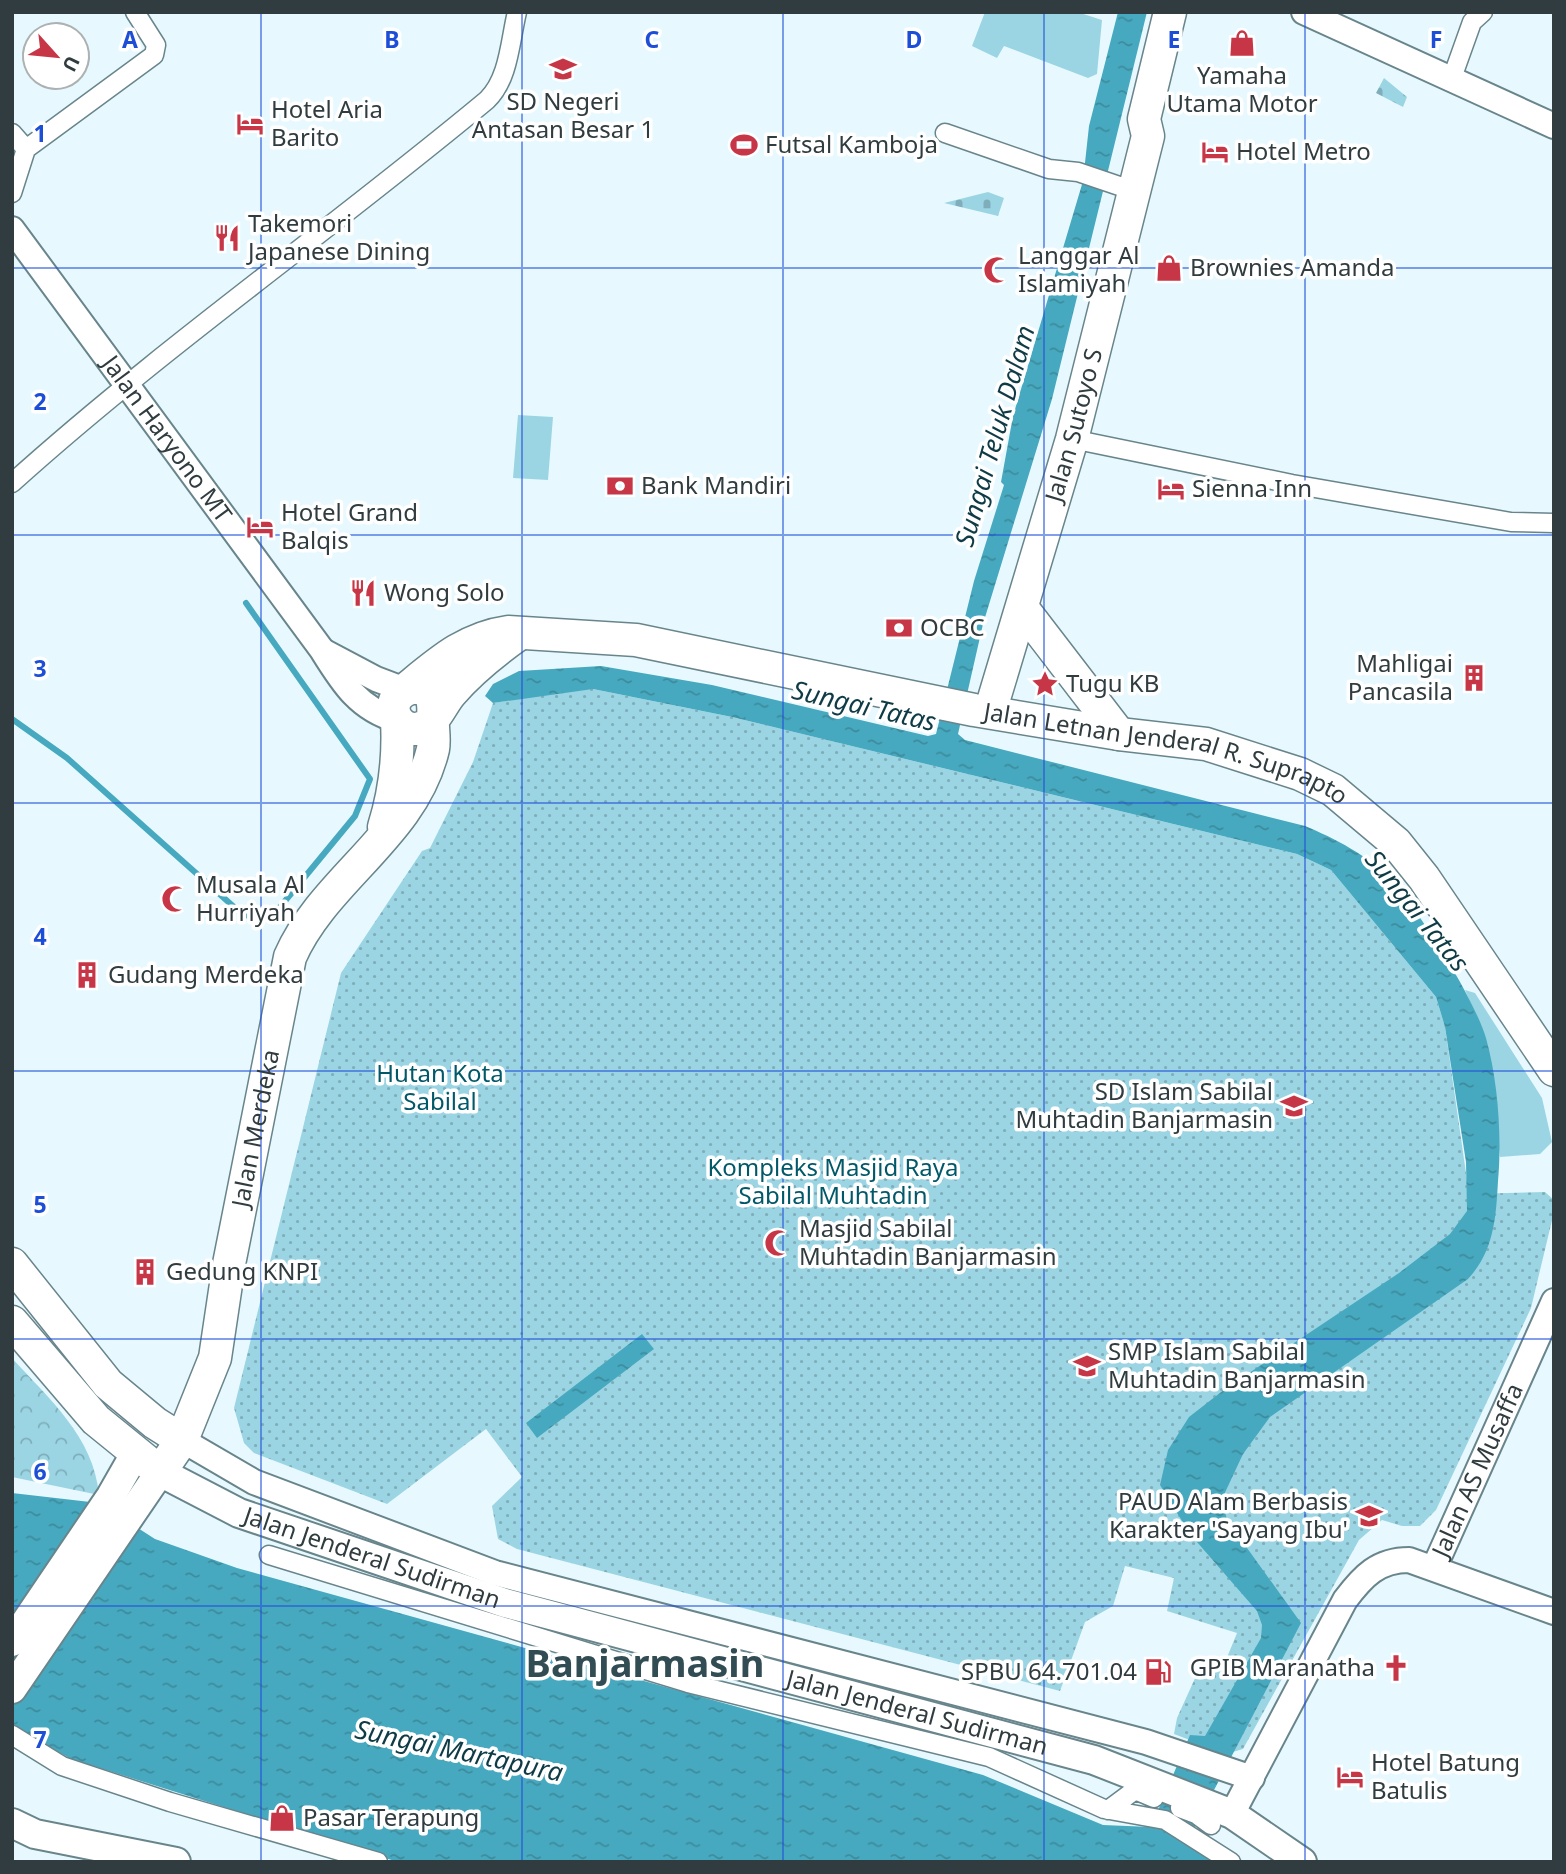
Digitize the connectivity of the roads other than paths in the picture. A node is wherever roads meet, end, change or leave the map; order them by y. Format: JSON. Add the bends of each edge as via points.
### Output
{"nodes":[{"id":1,"x":135,"y":12,"type":"edge"},
{"id":2,"x":517,"y":12,"type":"edge"},
{"id":3,"x":1170,"y":12,"type":"edge"},
{"id":4,"x":1189,"y":12,"type":"edge"},
{"id":5,"x":1304,"y":12,"type":"edge"},
{"id":6,"x":1483,"y":12,"type":"edge"},
{"id":7,"x":1452,"y":78,"type":"junction"},
{"id":8,"x":1554,"y":126,"type":"edge"},
{"id":9,"x":12,"y":132,"type":"edge"},
{"id":10,"x":945,"y":133,"type":"dead end"},
{"id":11,"x":1148,"y":136,"type":"junction"},
{"id":12,"x":26,"y":149,"type":"junction"},
{"id":13,"x":1122,"y":187,"type":"junction"},
{"id":14,"x":12,"y":193,"type":"edge"},
{"id":15,"x":12,"y":229,"type":"edge"},
{"id":16,"x":127,"y":382,"type":"junction"},
{"id":17,"x":1072,"y":439,"type":"junction"},
{"id":18,"x":12,"y":484,"type":"edge"},
{"id":19,"x":1554,"y":523,"type":"edge"},
{"id":20,"x":1023,"y":609,"type":"junction"},
{"id":21,"x":520,"y":633,"type":"junction"},
{"id":22,"x":321,"y":650,"type":"junction"},
{"id":23,"x":405,"y":690,"type":"junction"},
{"id":24,"x":982,"y":711,"type":"junction"},
{"id":25,"x":433,"y":716,"type":"junction"},
{"id":26,"x":397,"y":720,"type":"junction"},
{"id":27,"x":1119,"y":734,"type":"junction"},
{"id":28,"x":379,"y":841,"type":"junction"},
{"id":29,"x":1554,"y":1070,"type":"edge"},
{"id":30,"x":12,"y":1264,"type":"edge"},
{"id":31,"x":1554,"y":1301,"type":"edge"},
{"id":32,"x":1549,"y":1321,"type":"edge"},
{"id":33,"x":12,"y":1322,"type":"edge"},
{"id":34,"x":204,"y":1390,"type":"junction"},
{"id":35,"x":155,"y":1423,"type":"junction"},
{"id":36,"x":182,"y":1440,"type":"junction"},
{"id":37,"x":135,"y":1454,"type":"junction"},
{"id":38,"x":160,"y":1472,"type":"junction"},
{"id":39,"x":122,"y":1503,"type":"junction"},
{"id":40,"x":269,"y":1555,"type":"dead end"},
{"id":41,"x":1434,"y":1568,"type":"junction"},
{"id":42,"x":1554,"y":1612,"type":"edge"},
{"id":43,"x":12,"y":1642,"type":"edge"},
{"id":44,"x":12,"y":1689,"type":"edge"},
{"id":45,"x":12,"y":1735,"type":"edge"},
{"id":46,"x":1241,"y":1774,"type":"junction"},
{"id":47,"x":1156,"y":1790,"type":"junction"},
{"id":48,"x":1108,"y":1810,"type":"junction"},
{"id":49,"x":1220,"y":1815,"type":"junction"},
{"id":50,"x":20,"y":1829,"type":"edge"},
{"id":51,"x":176,"y":1862,"type":"edge"},
{"id":52,"x":378,"y":1862,"type":"edge"},
{"id":53,"x":1231,"y":1862,"type":"edge"},
{"id":54,"x":1302,"y":1862,"type":"edge"}],
"edges":[{"from":1,"to":12,"type":"street","via":[[156,45],[154,55]]},
{"from":2,"to":16,"type":"street","via":[[496,92],[389,182]]},
{"from":3,"to":11,"type":"highway","name":"Jalan Sutoyo S","via":[[1144,119]]},
{"from":4,"to":11,"type":"highway","name":"Jalan Sutoyo S","via":[[1160,124]]},
{"from":5,"to":7,"type":"main road"},
{"from":6,"to":7,"type":"street","via":[[1472,22]]},
{"from":7,"to":8,"type":"main road"},
{"from":9,"to":12,"type":"street"},
{"from":10,"to":13,"type":"street","via":[[1049,169],[1078,172]]},
{"from":11,"to":13,"type":"highway","name":"Jalan Sutoyo S"},
{"from":12,"to":14,"type":"street"},
{"from":13,"to":17,"type":"highway","name":"Jalan Sutoyo S"},
{"from":15,"to":16,"type":"main road","name":"Jalan Haryono MT"},
{"from":16,"to":18,"type":"street"},
{"from":16,"to":22,"type":"main road","name":"Jalan Haryono MT"},
{"from":17,"to":19,"type":"street","via":[[1292,484],[1511,522]]},
{"from":17,"to":20,"type":"highway","name":"Jalan Sutoyo S"},
{"from":20,"to":24,"type":"highway","name":"Jalan Sutoyo S"},
{"from":20,"to":27,"type":"highway"},
{"from":21,"to":23,"type":"highway","name":"Jalan Letnan Jenderal R. Suprapto","via":[[476,639],[440,660]]},
{"from":21,"to":24,"type":"highway","name":"Jalan Letnan Jenderal R. Suprapto","via":[[636,640]]},
{"from":21,"to":25,"type":"highway","via":[[470,672]]},
{"from":22,"to":23,"type":"main road","name":"Jalan Haryono MT"},
{"from":22,"to":26,"type":"main road","name":"Jalan Haryono MT","via":[[354,697],[374,712]]},
{"from":23,"to":25,"type":"highway","via":[[426,691],[434,702]]},
{"from":23,"to":26,"type":"highway","via":[[394,703]]},
{"from":24,"to":27,"type":"highway","name":"Jalan Letnan Jenderal R. Suprapto"},
{"from":25,"to":26,"type":"highway","via":[[419,729],[407,728]]},
{"from":25,"to":28,"type":"highway","name":"Jalan Merdeka","via":[[434,744],[424,772],[404,813]]},
{"from":26,"to":28,"type":"highway","via":[[394,780]]},
{"from":27,"to":29,"type":"highway","name":"Jalan Letnan Jenderal R. Suprapto","via":[[1206,744],[1300,774],[1334,790],[1379,827],[1424,878]]},
{"from":28,"to":34,"type":"highway","name":"Jalan Merdeka","via":[[307,923],[290,957],[215,1358]]},
{"from":30,"to":35,"type":"highway","via":[[108,1384]]},
{"from":31,"to":32,"type":"main road","name":"Jalan AS Musaffa"},
{"from":32,"to":41,"type":"main road","name":"Jalan AS Musaffa"},
{"from":33,"to":37,"type":"highway","via":[[96,1420]]},
{"from":34,"to":35,"type":"highway"},
{"from":34,"to":36,"type":"highway","name":"Jalan Merdeka"},
{"from":35,"to":36,"type":"highway"},
{"from":35,"to":37,"type":"highway"},
{"from":36,"to":38,"type":"highway","name":"Jalan Merdeka"},
{"from":36,"to":46,"type":"main road","name":"Jalan Jenderal Sudirman","via":[[254,1482],[495,1573],[1172,1750]]},
{"from":37,"to":38,"type":"highway"},
{"from":37,"to":39,"type":"main road"},
{"from":38,"to":39,"type":"main road"},
{"from":38,"to":47,"type":"main road","name":"Jalan Jenderal Sudirman","via":[[239,1513],[505,1603],[1028,1740]]},
{"from":39,"to":43,"type":"main road"},
{"from":39,"to":44,"type":"main road"},
{"from":40,"to":48,"type":"street","via":[[688,1683],[989,1758]]},
{"from":41,"to":42,"type":"main road"},
{"from":41,"to":46,"type":"main road","name":"Jalan AS Musaffa","via":[[1399,1560],[1367,1572],[1345,1600]]},
{"from":45,"to":52,"type":"street","via":[[62,1766]]},
{"from":46,"to":49,"type":"main road","name":"Jalan AS Musaffa"},
{"from":47,"to":48,"type":"street","via":[[1135,1790]]},
{"from":47,"to":49,"type":"main road","name":"Jalan Jenderal Sudirman"},
{"from":48,"to":53,"type":"street","via":[[1165,1821]]},
{"from":49,"to":54,"type":"main road","name":"Jalan Jenderal Sudirman"},
{"from":50,"to":51,"type":"main road"}]}
